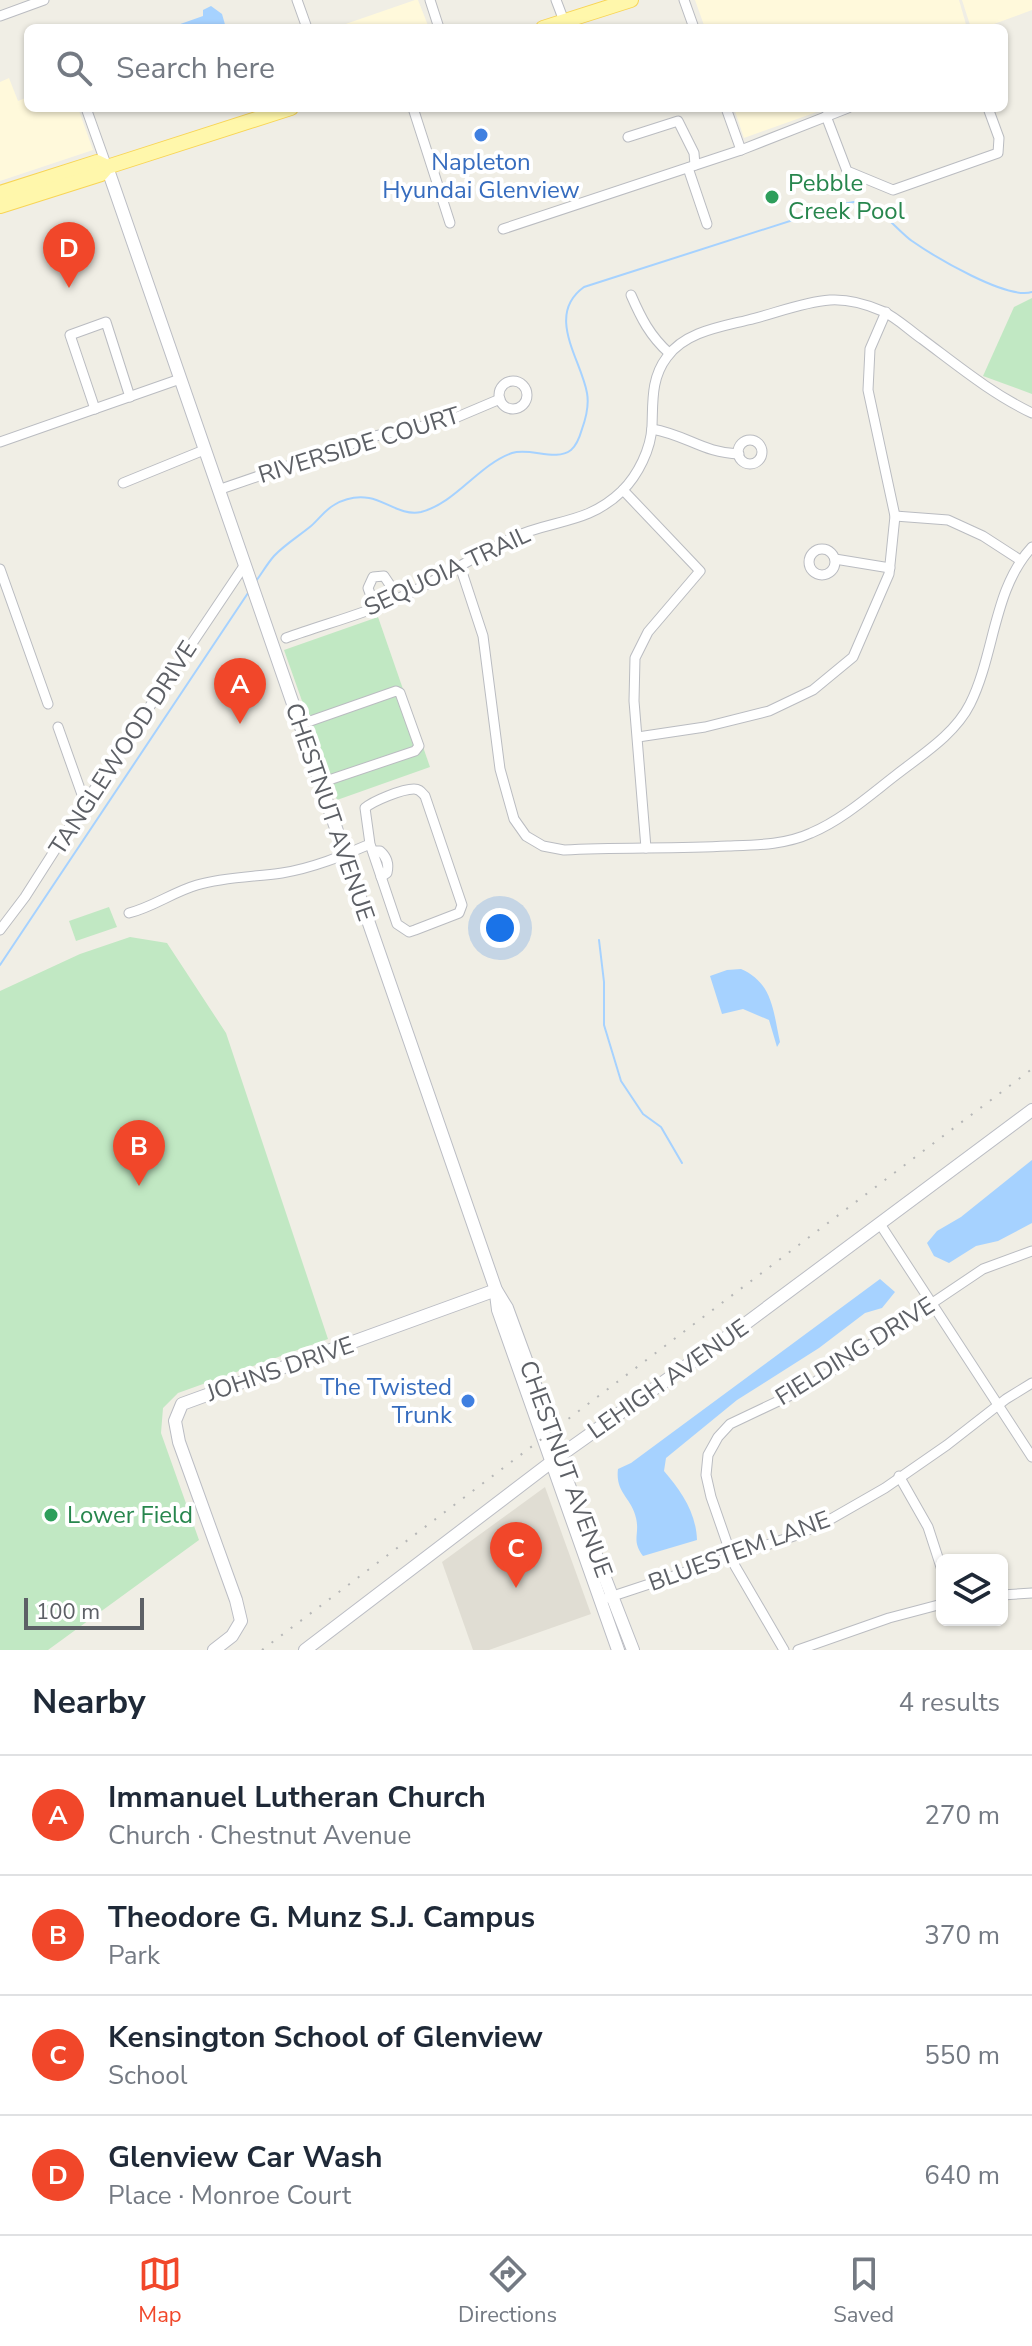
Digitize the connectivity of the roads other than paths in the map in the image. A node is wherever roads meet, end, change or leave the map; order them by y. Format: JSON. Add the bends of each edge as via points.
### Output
{"nodes":[{"id":1,"x":44,"y":0,"type":"edge"},
{"id":2,"x":297,"y":0,"type":"edge"},
{"id":3,"x":430,"y":0,"type":"edge"},
{"id":4,"x":556,"y":0,"type":"edge"},
{"id":5,"x":631,"y":0,"type":"edge"},
{"id":6,"x":684,"y":0,"type":"edge"},
{"id":7,"x":611,"y":3,"type":"edge"},
{"id":8,"x":0,"y":16,"type":"edge"},
{"id":9,"x":564,"y":21,"type":"junction"},
{"id":10,"x":306,"y":24,"type":"edge"},
{"id":11,"x":438,"y":24,"type":"edge"},
{"id":12,"x":555,"y":24,"type":"edge"},
{"id":13,"x":693,"y":24,"type":"edge"},
{"id":14,"x":87,"y":112,"type":"edge"},
{"id":15,"x":279,"y":112,"type":"edge"},
{"id":16,"x":414,"y":112,"type":"edge"},
{"id":17,"x":727,"y":112,"type":"edge"},
{"id":18,"x":837,"y":112,"type":"edge"},
{"id":19,"x":989,"y":112,"type":"edge"},
{"id":20,"x":826,"y":116,"type":"junction"},
{"id":21,"x":628,"y":137,"type":"dead end"},
{"id":22,"x":741,"y":150,"type":"junction"},
{"id":23,"x":691,"y":166,"type":"junction"},
{"id":24,"x":107,"y":167,"type":"junction"},
{"id":25,"x":0,"y":193,"type":"edge"},
{"id":26,"x":0,"y":206,"type":"edge"},
{"id":27,"x":450,"y":223,"type":"dead end"},
{"id":28,"x":707,"y":224,"type":"dead end"},
{"id":29,"x":503,"y":229,"type":"dead end"},
{"id":30,"x":631,"y":295,"type":"dead end"},
{"id":31,"x":886,"y":312,"type":"junction"},
{"id":32,"x":669,"y":353,"type":"junction"},
{"id":33,"x":180,"y":379,"type":"junction"},
{"id":34,"x":130,"y":397,"type":"junction"},
{"id":35,"x":500,"y":399,"type":"dead end"},
{"id":36,"x":95,"y":409,"type":"junction"},
{"id":37,"x":1032,"y":413,"type":"edge"},
{"id":38,"x":652,"y":429,"type":"junction"},
{"id":39,"x":0,"y":442,"type":"edge"},
{"id":40,"x":204,"y":450,"type":"junction"},
{"id":41,"x":739,"y":454,"type":"dead end"},
{"id":42,"x":123,"y":483,"type":"dead end"},
{"id":43,"x":218,"y":490,"type":"junction"},
{"id":44,"x":623,"y":490,"type":"junction"},
{"id":45,"x":895,"y":516,"type":"junction"},
{"id":46,"x":1032,"y":547,"type":"edge"},
{"id":47,"x":835,"y":559,"type":"dead end"},
{"id":48,"x":1020,"y":560,"type":"junction"},
{"id":49,"x":460,"y":566,"type":"junction"},
{"id":50,"x":890,"y":568,"type":"junction"},
{"id":51,"x":0,"y":569,"type":"edge"},
{"id":52,"x":246,"y":572,"type":"junction"},
{"id":53,"x":395,"y":600,"type":"junction"},
{"id":54,"x":375,"y":607,"type":"junction"},
{"id":55,"x":286,"y":638,"type":"dead end"},
{"id":56,"x":48,"y":704,"type":"dead end"},
{"id":57,"x":299,"y":725,"type":"junction"},
{"id":58,"x":58,"y":727,"type":"dead end"},
{"id":59,"x":638,"y":737,"type":"junction"},
{"id":60,"x":320,"y":783,"type":"junction"},
{"id":61,"x":85,"y":803,"type":"junction"},
{"id":62,"x":371,"y":848,"type":"junction"},
{"id":63,"x":646,"y":848,"type":"junction"},
{"id":64,"x":344,"y":855,"type":"junction"},
{"id":65,"x":129,"y":913,"type":"dead end"},
{"id":66,"x":0,"y":930,"type":"edge"},
{"id":67,"x":1032,"y":1110,"type":"edge"},
{"id":68,"x":880,"y":1224,"type":"junction"},
{"id":69,"x":1032,"y":1251,"type":"edge"},
{"id":70,"x":496,"y":1290,"type":"junction"},
{"id":71,"x":931,"y":1303,"type":"junction"},
{"id":72,"x":703,"y":1355,"type":"junction"},
{"id":73,"x":1032,"y":1383,"type":"edge"},
{"id":74,"x":998,"y":1405,"type":"junction"},
{"id":75,"x":554,"y":1436,"type":"junction"},
{"id":76,"x":1032,"y":1457,"type":"edge"},
{"id":77,"x":555,"y":1460,"type":"junction"},
{"id":78,"x":899,"y":1476,"type":"junction"},
{"id":79,"x":937,"y":1554,"type":"edge"},
{"id":80,"x":730,"y":1557,"type":"junction"},
{"id":81,"x":1032,"y":1593,"type":"edge"},
{"id":82,"x":1008,"y":1595,"type":"edge"},
{"id":83,"x":606,"y":1598,"type":"junction"},
{"id":84,"x":936,"y":1606,"type":"edge"},
{"id":85,"x":214,"y":1650,"type":"edge"},
{"id":86,"x":305,"y":1650,"type":"edge"},
{"id":87,"x":618,"y":1650,"type":"edge"},
{"id":88,"x":633,"y":1650,"type":"edge"},
{"id":89,"x":784,"y":1650,"type":"edge"},
{"id":90,"x":798,"y":1650,"type":"edge"}],
"edges":[{"from":1,"to":8,"type":"street"},
{"from":2,"to":10,"type":"street"},
{"from":3,"to":11,"type":"street"},
{"from":4,"to":9,"type":"street"},
{"from":5,"to":7,"type":"main road"},
{"from":6,"to":13,"type":"street"},
{"from":7,"to":9,"type":"main road"},
{"from":9,"to":12,"type":"main road"},
{"from":14,"to":24,"type":"street","name":"CHESTNUT AVENUE"},
{"from":15,"to":24,"type":"main road"},
{"from":16,"to":27,"type":"street"},
{"from":17,"to":22,"type":"street"},
{"from":18,"to":20,"type":"street"},
{"from":19,"to":20,"type":"street","via":[[999,138],[998,153],[893,190],[847,171]]},
{"from":20,"to":22,"type":"street"},
{"from":21,"to":23,"type":"street","via":[[678,121],[694,153]]},
{"from":22,"to":23,"type":"street"},
{"from":23,"to":28,"type":"street"},
{"from":23,"to":29,"type":"street"},
{"from":24,"to":25,"type":"main road","via":[[97,162]]},
{"from":24,"to":26,"type":"main road","via":[[101,174]]},
{"from":24,"to":33,"type":"street","name":"CHESTNUT AVENUE"},
{"from":30,"to":32,"type":"street","via":[[641,320]]},
{"from":31,"to":32,"type":"street","via":[[829,300],[691,336]]},
{"from":31,"to":37,"type":"street","via":[[978,381]]},
{"from":31,"to":45,"type":"street","via":[[870,349],[868,390]]},
{"from":32,"to":38,"type":"street","name":"SEQUOIA TRAIL","via":[[655,381]]},
{"from":33,"to":34,"type":"street"},
{"from":33,"to":40,"type":"street","name":"CHESTNUT AVENUE"},
{"from":34,"to":36,"type":"street"},
{"from":34,"to":36,"type":"street","via":[[106,322],[70,335]]},
{"from":35,"to":43,"type":"street","name":"RIVERSIDE COURT","via":[[448,421],[375,436]]},
{"from":36,"to":39,"type":"street"},
{"from":38,"to":41,"type":"street","via":[[671,432],[705,450]]},
{"from":38,"to":44,"type":"street","name":"SEQUOIA TRAIL","via":[[644,458]]},
{"from":40,"to":42,"type":"street"},
{"from":40,"to":43,"type":"street","name":"CHESTNUT AVENUE"},
{"from":43,"to":52,"type":"street","name":"CHESTNUT AVENUE"},
{"from":44,"to":49,"type":"street","name":"SEQUOIA TRAIL","via":[[591,514],[515,537]]},
{"from":44,"to":59,"type":"street","via":[[700,571],[648,632],[635,658]]},
{"from":45,"to":48,"type":"street","via":[[960,524]]},
{"from":45,"to":50,"type":"street"},
{"from":46,"to":48,"type":"street"},
{"from":47,"to":50,"type":"street"},
{"from":48,"to":63,"type":"street","via":[[970,703],[954,727],[917,759],[830,823],[799,838],[771,844]]},
{"from":49,"to":53,"type":"street","name":"SEQUOIA TRAIL"},
{"from":49,"to":63,"type":"street","via":[[483,636],[496,746],[514,819],[526,836],[543,846]]},
{"from":50,"to":59,"type":"street","via":[[853,657],[813,690],[769,711]]},
{"from":51,"to":56,"type":"street"},
{"from":52,"to":57,"type":"street","name":"CHESTNUT AVENUE"},
{"from":52,"to":61,"type":"street","name":"TANGLEWOOD DRIVE"},
{"from":53,"to":54,"type":"street","name":"SEQUOIA TRAIL"},
{"from":53,"to":54,"type":"street","via":[[384,576],[377,575],[368,588]]},
{"from":54,"to":55,"type":"street","name":"SEQUOIA TRAIL"},
{"from":57,"to":60,"type":"street","name":"CHESTNUT AVENUE"},
{"from":57,"to":60,"type":"street","via":[[400,693],[419,746],[415,751]]},
{"from":58,"to":61,"type":"street"},
{"from":59,"to":63,"type":"street"},
{"from":60,"to":64,"type":"street","name":"CHESTNUT AVENUE"},
{"from":61,"to":66,"type":"street","name":"TANGLEWOOD DRIVE"},
{"from":62,"to":62,"type":"street","via":[[364,815],[370,803],[413,789],[425,796],[463,908],[456,916],[403,929]]},
{"from":62,"to":64,"type":"street"},
{"from":64,"to":65,"type":"street","via":[[286,872],[199,884]]},
{"from":64,"to":70,"type":"street","name":"CHESTNUT AVENUE"},
{"from":67,"to":68,"type":"street","name":"LEHIGH AVENUE"},
{"from":68,"to":71,"type":"street"},
{"from":68,"to":72,"type":"street","name":"LEHIGH AVENUE"},
{"from":69,"to":71,"type":"street","name":"FIELDING DRIVE","via":[[983,1269]]},
{"from":70,"to":75,"type":"street","name":"CHESTNUT AVENUE"},
{"from":70,"to":77,"type":"street","name":"CHESTNUT AVENUE","via":[[498,1310]]},
{"from":70,"to":85,"type":"street","name":"JOHNS DRIVE","via":[[182,1404],[175,1421],[179,1442],[241,1621]]},
{"from":71,"to":74,"type":"street"},
{"from":71,"to":80,"type":"street","name":"FIELDING DRIVE","via":[[806,1388],[730,1424],[718,1437],[708,1455],[706,1475]]},
{"from":72,"to":75,"type":"street","via":[[683,1361],[576,1437]]},
{"from":72,"to":77,"type":"street","name":"LEHIGH AVENUE"},
{"from":73,"to":74,"type":"street","name":"BLUESTEM LANE"},
{"from":74,"to":76,"type":"street"},
{"from":74,"to":78,"type":"street","name":"BLUESTEM LANE"},
{"from":75,"to":77,"type":"street","name":"CHESTNUT AVENUE"},
{"from":77,"to":83,"type":"street","name":"CHESTNUT AVENUE"},
{"from":77,"to":86,"type":"street","name":"LEHIGH AVENUE"},
{"from":78,"to":79,"type":"street"},
{"from":78,"to":80,"type":"street","name":"BLUESTEM LANE","via":[[824,1523]]},
{"from":80,"to":83,"type":"street","name":"BLUESTEM LANE"},
{"from":80,"to":89,"type":"street","name":"FIELDING DRIVE"},
{"from":81,"to":82,"type":"street"},
{"from":83,"to":87,"type":"street","name":"CHESTNUT AVENUE"},
{"from":83,"to":88,"type":"street","name":"CHESTNUT AVENUE"},
{"from":84,"to":90,"type":"street"}]}
